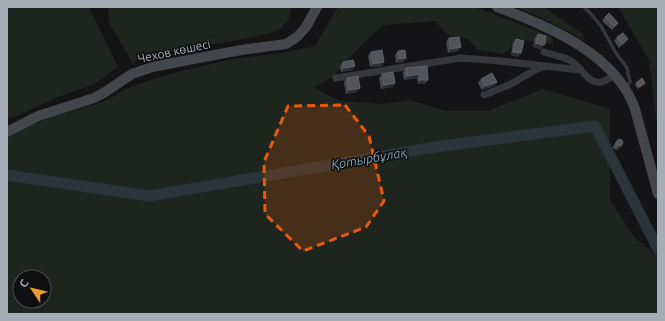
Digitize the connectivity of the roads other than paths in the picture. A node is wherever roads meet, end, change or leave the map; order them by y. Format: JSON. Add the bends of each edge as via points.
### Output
{"nodes":[{"id":1,"x":317,"y":7,"type":"edge"},
{"id":2,"x":497,"y":7,"type":"edge"},
{"id":3,"x":584,"y":7,"type":"edge"},
{"id":4,"x":544,"y":52,"type":"dead end"},
{"id":5,"x":546,"y":66,"type":"junction"},
{"id":6,"x":582,"y":70,"type":"junction"},
{"id":7,"x":615,"y":75,"type":"junction"},
{"id":8,"x":336,"y":78,"type":"dead end"},
{"id":9,"x":626,"y":88,"type":"junction"},
{"id":10,"x":484,"y":95,"type":"dead end"},
{"id":11,"x":7,"y":132,"type":"edge"},
{"id":12,"x":658,"y":194,"type":"edge"}],
"edges":[{"from":1,"to":11,"type":"main road","name":"Чехов көшесі","via":[[297,37],[286,44],[241,50],[146,69],[132,74],[94,98],[38,116]]},
{"from":2,"to":7,"type":"main road","via":[[550,29],[591,54]]},
{"from":3,"to":9,"type":"lane","via":[[601,26],[627,68],[630,82]]},
{"from":4,"to":6,"type":"street","via":[[570,60]]},
{"from":5,"to":6,"type":"street"},
{"from":5,"to":8,"type":"street","via":[[461,58]]},
{"from":5,"to":10,"type":"street"},
{"from":6,"to":7,"type":"street","via":[[592,81],[600,82]]},
{"from":7,"to":9,"type":"main road"},
{"from":9,"to":12,"type":"main road","via":[[635,109]]}]}
